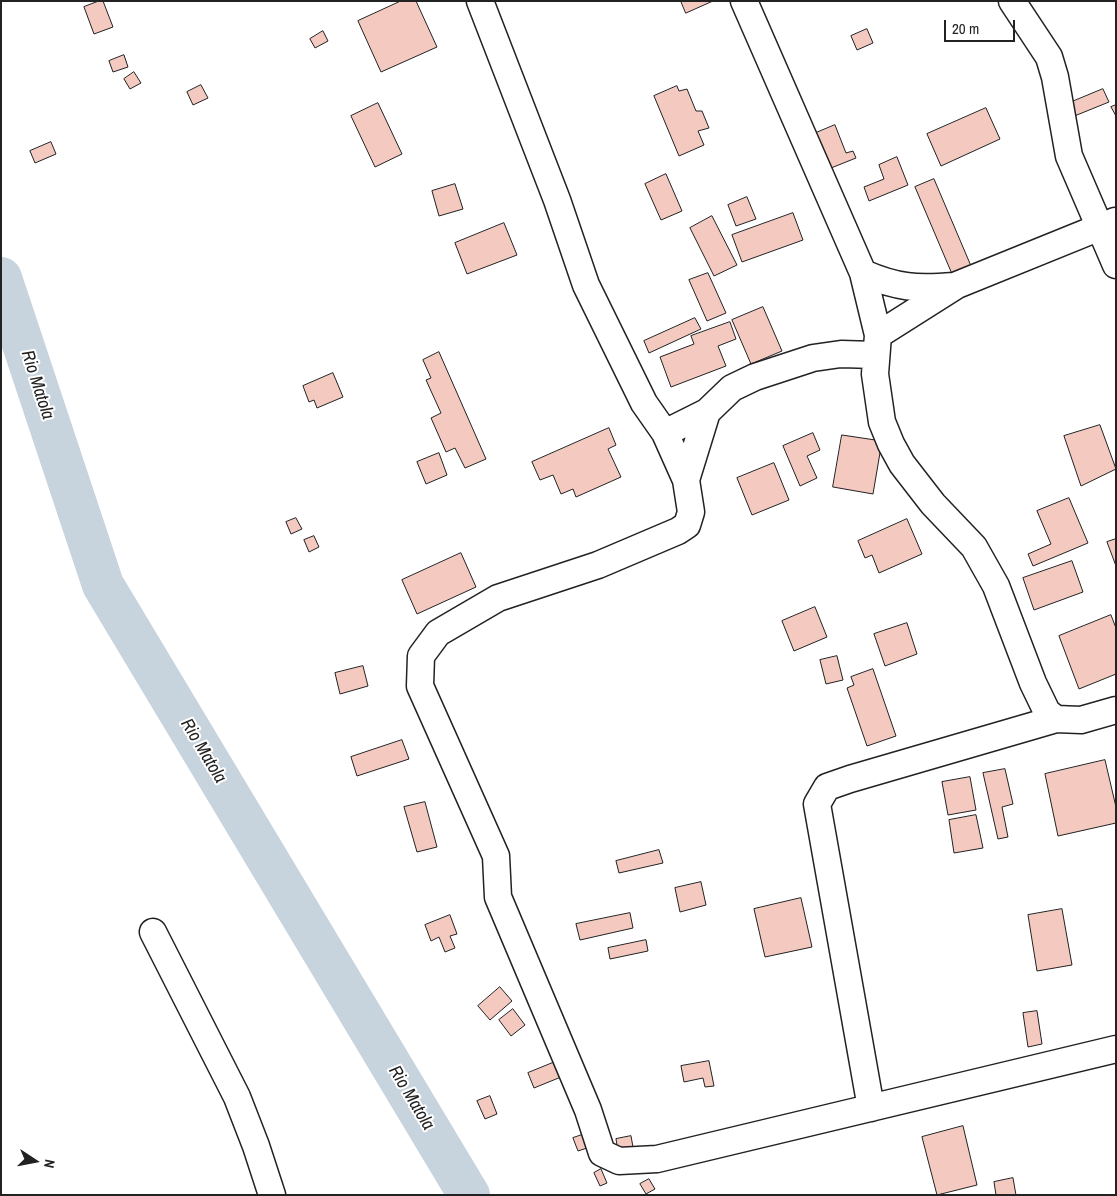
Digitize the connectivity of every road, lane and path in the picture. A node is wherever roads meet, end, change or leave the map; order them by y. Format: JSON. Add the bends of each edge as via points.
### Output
{"nodes":[{"id":1,"x":480,"y":1,"type":"edge"},
{"id":2,"x":744,"y":1,"type":"edge"},
{"id":3,"x":1012,"y":1,"type":"edge"},
{"id":4,"x":1108,"y":224,"type":"edge"},
{"id":5,"x":1116,"y":265,"type":"edge"},
{"id":6,"x":863,"y":273,"type":"junction"},
{"id":7,"x":957,"y":285,"type":"junction"},
{"id":8,"x":877,"y":345,"type":"junction"},
{"id":9,"x":707,"y":412,"type":"junction"},
{"id":10,"x":665,"y":433,"type":"junction"},
{"id":11,"x":686,"y":480,"type":"junction"},
{"id":12,"x":1116,"y":710,"type":"edge"},
{"id":13,"x":1056,"y":719,"type":"junction"},
{"id":14,"x":153,"y":932,"type":"dead end"},
{"id":15,"x":1116,"y":1050,"type":"edge"},
{"id":16,"x":871,"y":1108,"type":"junction"},
{"id":17,"x":272,"y":1195,"type":"edge"}],
"edges":[{"from":1,"to":10,"type":"street","via":[[558,200],[586,285],[644,403]]},
{"from":2,"to":6,"type":"street"},
{"from":3,"to":4,"type":"street","via":[[1052,65],[1069,156]]},
{"from":4,"to":5,"type":"street"},
{"from":4,"to":7,"type":"street"},
{"from":6,"to":7,"type":"street","via":[[899,286],[930,288]]},
{"from":6,"to":8,"type":"street"},
{"from":7,"to":8,"type":"street"},
{"from":8,"to":9,"type":"street","via":[[813,358],[755,377],[732,388]]},
{"from":8,"to":13,"type":"street","via":[[875,374],[882,422],[891,444],[928,497],[974,547],[996,586],[1033,683],[1047,712]]},
{"from":9,"to":10,"type":"street"},
{"from":9,"to":11,"type":"street"},
{"from":10,"to":11,"type":"street"},
{"from":11,"to":16,"type":"street","via":[[692,512],[687,525],[598,565],[498,598],[438,633],[421,656],[420,686],[496,856],[498,897],[588,1110],[602,1153],[619,1161],[657,1159]]},
{"from":12,"to":13,"type":"street","via":[[1081,720]]},
{"from":13,"to":16,"type":"street","via":[[834,784],[827,787],[817,804]]},
{"from":14,"to":17,"type":"street","via":[[237,1097]]},
{"from":15,"to":16,"type":"street"}]}
